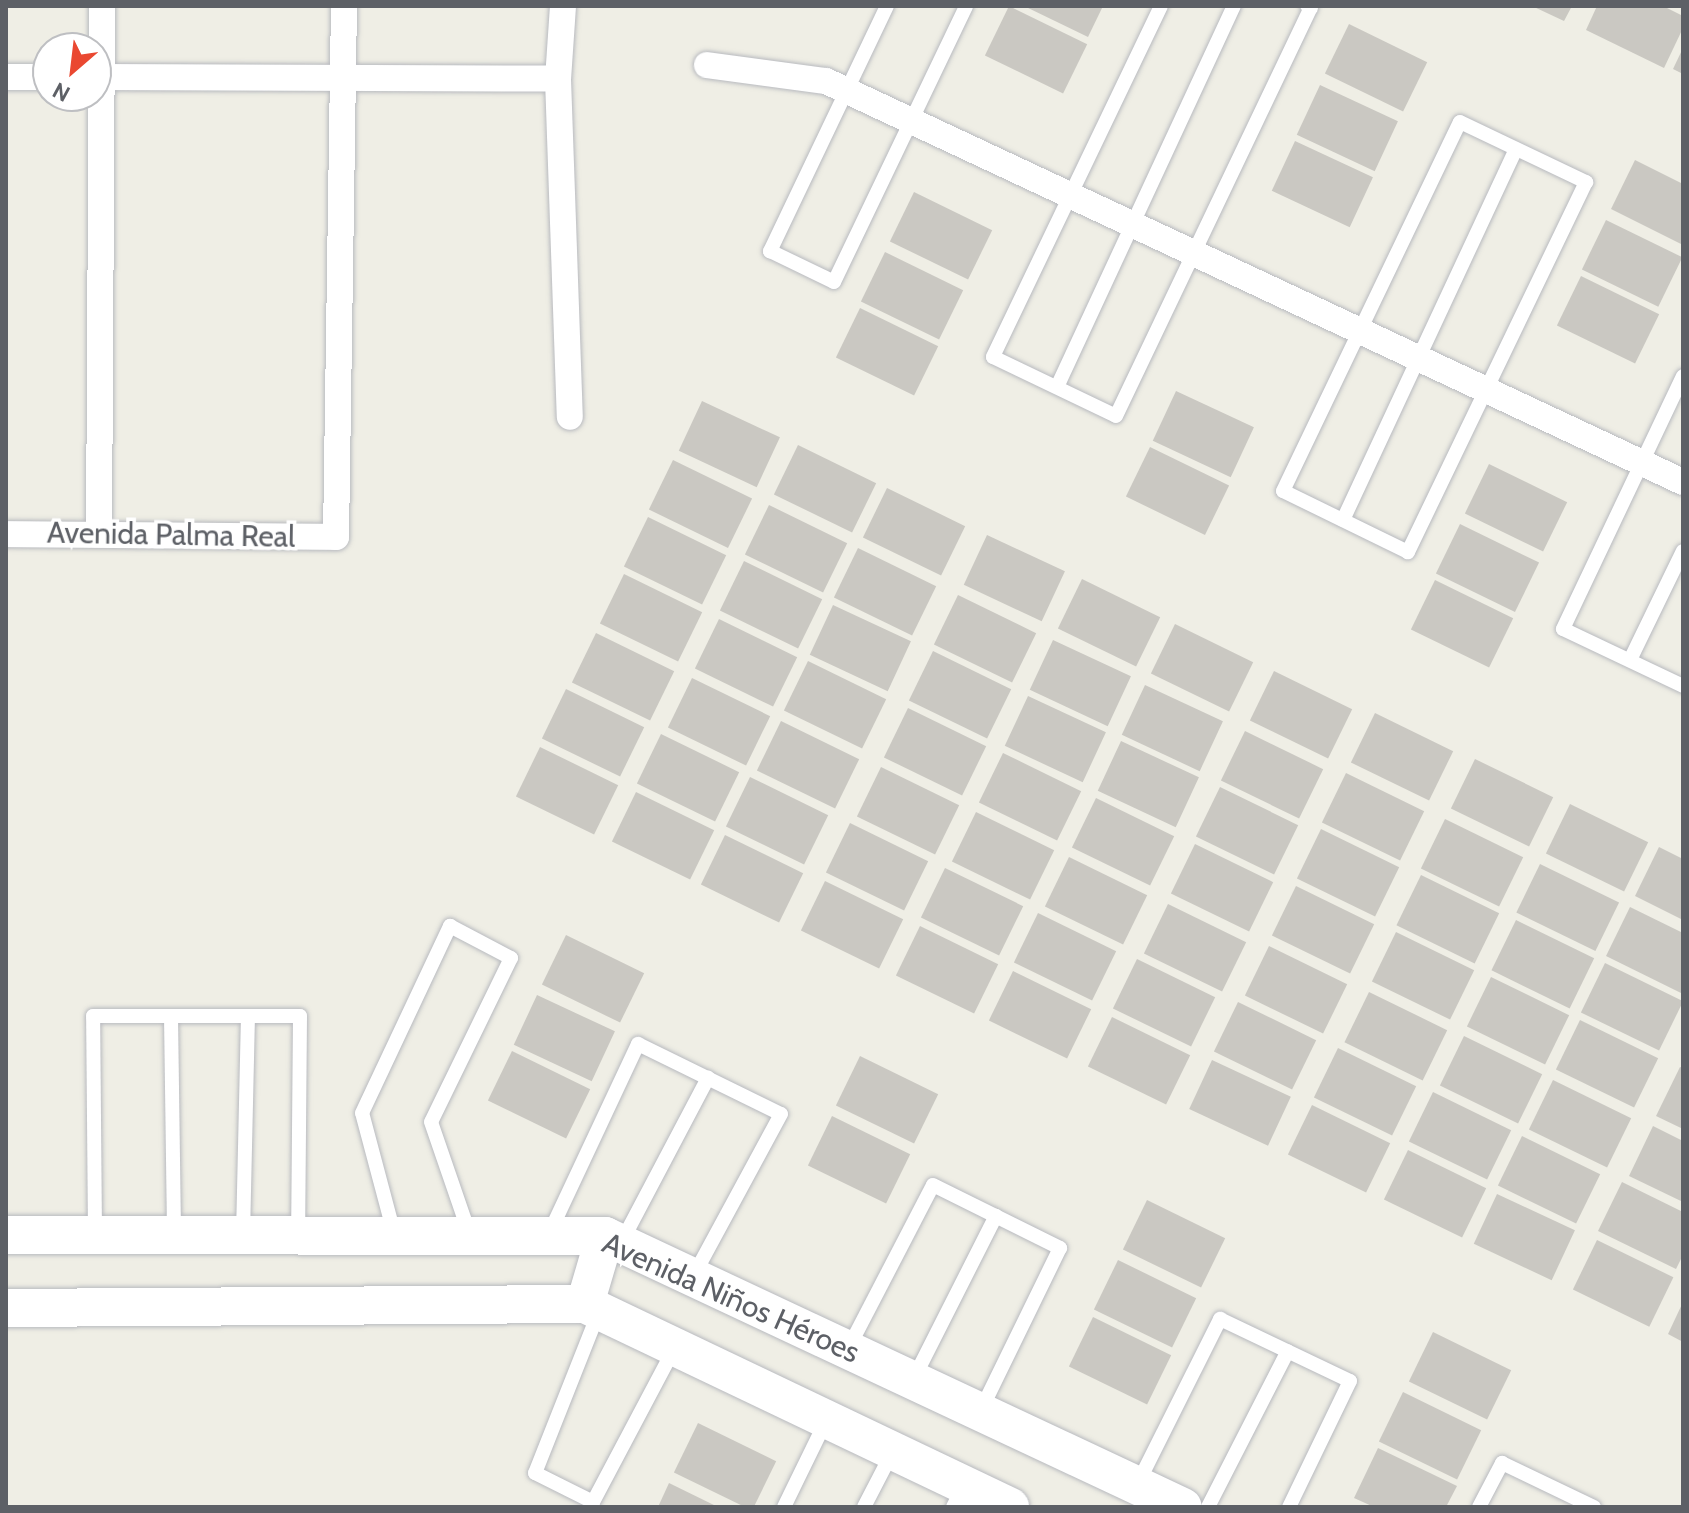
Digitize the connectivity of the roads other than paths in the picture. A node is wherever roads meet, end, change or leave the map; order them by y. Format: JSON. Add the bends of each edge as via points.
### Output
{"nodes":[{"id":1,"x":102,"y":6,"type":"edge"},
{"id":2,"x":344,"y":6,"type":"edge"},
{"id":3,"x":563,"y":6,"type":"edge"},
{"id":4,"x":887,"y":6,"type":"edge"},
{"id":5,"x":966,"y":6,"type":"edge"},
{"id":6,"x":1161,"y":6,"type":"edge"},
{"id":7,"x":1234,"y":6,"type":"edge"},
{"id":8,"x":1307,"y":6,"type":"edge"},
{"id":9,"x":101,"y":32,"type":"edge"},
{"id":10,"x":707,"y":65,"type":"dead end"},
{"id":11,"x":6,"y":77,"type":"edge"},
{"id":12,"x":32,"y":77,"type":"edge"},
{"id":13,"x":112,"y":77,"type":"edge"},
{"id":14,"x":340,"y":78,"type":"junction"},
{"id":15,"x":558,"y":79,"type":"junction"},
{"id":16,"x":846,"y":91,"type":"junction"},
{"id":17,"x":98,"y":112,"type":"edge"},
{"id":18,"x":910,"y":121,"type":"junction"},
{"id":19,"x":1516,"y":149,"type":"junction"},
{"id":20,"x":1070,"y":196,"type":"junction"},
{"id":21,"x":1132,"y":226,"type":"junction"},
{"id":22,"x":1193,"y":254,"type":"junction"},
{"id":23,"x":1359,"y":332,"type":"junction"},
{"id":24,"x":1418,"y":359,"type":"junction"},
{"id":25,"x":1683,"y":376,"type":"edge"},
{"id":26,"x":1057,"y":387,"type":"junction"},
{"id":27,"x":1486,"y":390,"type":"junction"},
{"id":28,"x":570,"y":417,"type":"dead end"},
{"id":29,"x":1642,"y":462,"type":"junction"},
{"id":30,"x":1683,"y":482,"type":"edge"},
{"id":31,"x":1343,"y":520,"type":"junction"},
{"id":32,"x":99,"y":533,"type":"junction"},
{"id":33,"x":6,"y":534,"type":"edge"},
{"id":34,"x":1683,"y":551,"type":"edge"},
{"id":35,"x":1630,"y":660,"type":"junction"},
{"id":36,"x":1683,"y":686,"type":"edge"},
{"id":37,"x":171,"y":1016,"type":"junction"},
{"id":38,"x":248,"y":1016,"type":"junction"},
{"id":39,"x":708,"y":1078,"type":"junction"},
{"id":40,"x":996,"y":1216,"type":"junction"},
{"id":41,"x":6,"y":1235,"type":"edge"},
{"id":42,"x":95,"y":1235,"type":"junction"},
{"id":43,"x":174,"y":1235,"type":"junction"},
{"id":44,"x":243,"y":1235,"type":"junction"},
{"id":45,"x":394,"y":1235,"type":"junction"},
{"id":46,"x":298,"y":1236,"type":"junction"},
{"id":47,"x":470,"y":1236,"type":"junction"},
{"id":48,"x":548,"y":1236,"type":"junction"},
{"id":49,"x":613,"y":1240,"type":"junction"},
{"id":50,"x":693,"y":1277,"type":"junction"},
{"id":51,"x":592,"y":1307,"type":"junction"},
{"id":52,"x":6,"y":1308,"type":"edge"},
{"id":53,"x":675,"y":1347,"type":"junction"},
{"id":54,"x":847,"y":1350,"type":"junction"},
{"id":55,"x":1288,"y":1351,"type":"junction"},
{"id":56,"x":913,"y":1380,"type":"junction"},
{"id":57,"x":980,"y":1412,"type":"junction"},
{"id":58,"x":827,"y":1419,"type":"junction"},
{"id":59,"x":893,"y":1451,"type":"junction"},
{"id":60,"x":1137,"y":1485,"type":"junction"},
{"id":61,"x":958,"y":1496,"type":"edge"},
{"id":62,"x":1566,"y":1501,"type":"edge"},
{"id":63,"x":784,"y":1507,"type":"edge"},
{"id":64,"x":864,"y":1507,"type":"edge"},
{"id":65,"x":1010,"y":1507,"type":"edge"},
{"id":66,"x":1183,"y":1507,"type":"edge"},
{"id":67,"x":1208,"y":1507,"type":"edge"},
{"id":68,"x":1289,"y":1507,"type":"edge"},
{"id":69,"x":1479,"y":1507,"type":"edge"},
{"id":70,"x":1594,"y":1507,"type":"edge"}],
"edges":[{"from":1,"to":9,"type":"street"},
{"from":2,"to":14,"type":"street"},
{"from":3,"to":15,"type":"street"},
{"from":4,"to":16,"type":"lane"},
{"from":5,"to":18,"type":"lane"},
{"from":6,"to":20,"type":"lane"},
{"from":7,"to":21,"type":"lane"},
{"from":8,"to":22,"type":"lane","via":[[1311,8]]},
{"from":10,"to":16,"type":"street","via":[[826,81]]},
{"from":11,"to":12,"type":"street"},
{"from":13,"to":14,"type":"street"},
{"from":14,"to":15,"type":"street"},
{"from":14,"to":32,"type":"street","name":"Avenida Palma Real","via":[[336,537]]},
{"from":15,"to":28,"type":"street"},
{"from":16,"to":18,"type":"street"},
{"from":16,"to":18,"type":"lane","via":[[770,251],[834,282]]},
{"from":17,"to":32,"type":"street"},
{"from":18,"to":20,"type":"street"},
{"from":19,"to":23,"type":"lane","via":[[1460,122]]},
{"from":19,"to":24,"type":"lane"},
{"from":19,"to":27,"type":"lane","via":[[1586,182]]},
{"from":20,"to":21,"type":"street"},
{"from":20,"to":26,"type":"lane","via":[[993,357]]},
{"from":21,"to":22,"type":"street"},
{"from":21,"to":26,"type":"lane"},
{"from":22,"to":23,"type":"street"},
{"from":22,"to":26,"type":"lane","via":[[1116,416]]},
{"from":23,"to":24,"type":"street"},
{"from":23,"to":31,"type":"lane","via":[[1283,491]]},
{"from":24,"to":27,"type":"street"},
{"from":24,"to":31,"type":"lane"},
{"from":25,"to":29,"type":"lane"},
{"from":27,"to":29,"type":"street"},
{"from":27,"to":31,"type":"lane","via":[[1408,552]]},
{"from":29,"to":30,"type":"street"},
{"from":29,"to":35,"type":"lane","via":[[1563,629]]},
{"from":32,"to":33,"type":"street","name":"Avenida Palma Real"},
{"from":34,"to":35,"type":"lane"},
{"from":35,"to":36,"type":"lane"},
{"from":37,"to":38,"type":"lane"},
{"from":37,"to":42,"type":"lane","via":[[93,1016]]},
{"from":37,"to":43,"type":"lane"},
{"from":38,"to":44,"type":"lane"},
{"from":38,"to":46,"type":"lane","via":[[300,1016]]},
{"from":39,"to":48,"type":"lane","via":[[638,1044]]},
{"from":39,"to":49,"type":"lane"},
{"from":39,"to":50,"type":"lane","via":[[781,1114]]},
{"from":40,"to":54,"type":"lane","via":[[933,1185]]},
{"from":40,"to":56,"type":"lane"},
{"from":40,"to":57,"type":"lane","via":[[1060,1248]]},
{"from":41,"to":42,"type":"main road","name":"Avenida Niños Héroes"},
{"from":42,"to":43,"type":"main road","name":"Avenida Niños Héroes"},
{"from":43,"to":44,"type":"main road","name":"Avenida Niños Héroes"},
{"from":44,"to":46,"type":"main road","name":"Avenida Niños Héroes"},
{"from":45,"to":46,"type":"main road","name":"Avenida Niños Héroes"},
{"from":45,"to":47,"type":"main road","name":"Avenida Niños Héroes"},
{"from":45,"to":47,"type":"lane","via":[[362,1113],[450,926],[511,958],[431,1122]]},
{"from":47,"to":48,"type":"main road","name":"Avenida Niños Héroes"},
{"from":48,"to":49,"type":"main road","name":"Avenida Niños Héroes"},
{"from":49,"to":50,"type":"main road","name":"Avenida Niños Héroes"},
{"from":49,"to":51,"type":"main road"},
{"from":50,"to":54,"type":"main road","name":"Avenida Niños Héroes"},
{"from":51,"to":52,"type":"main road"},
{"from":51,"to":53,"type":"main road"},
{"from":51,"to":53,"type":"lane","via":[[535,1473],[593,1502]]},
{"from":53,"to":58,"type":"main road"},
{"from":54,"to":56,"type":"main road","name":"Avenida Niños Héroes"},
{"from":55,"to":60,"type":"lane","via":[[1220,1319]]},
{"from":55,"to":67,"type":"lane"},
{"from":55,"to":68,"type":"lane","via":[[1350,1381]]},
{"from":56,"to":57,"type":"main road","name":"Avenida Niños Héroes"},
{"from":57,"to":60,"type":"main road","name":"Avenida Niños Héroes"},
{"from":58,"to":59,"type":"main road"},
{"from":58,"to":63,"type":"lane"},
{"from":59,"to":61,"type":"main road"},
{"from":59,"to":64,"type":"lane"},
{"from":60,"to":66,"type":"main road","name":"Avenida Niños Héroes"},
{"from":61,"to":65,"type":"main road"},
{"from":62,"to":69,"type":"lane","via":[[1502,1463]]},
{"from":62,"to":70,"type":"lane"}]}
